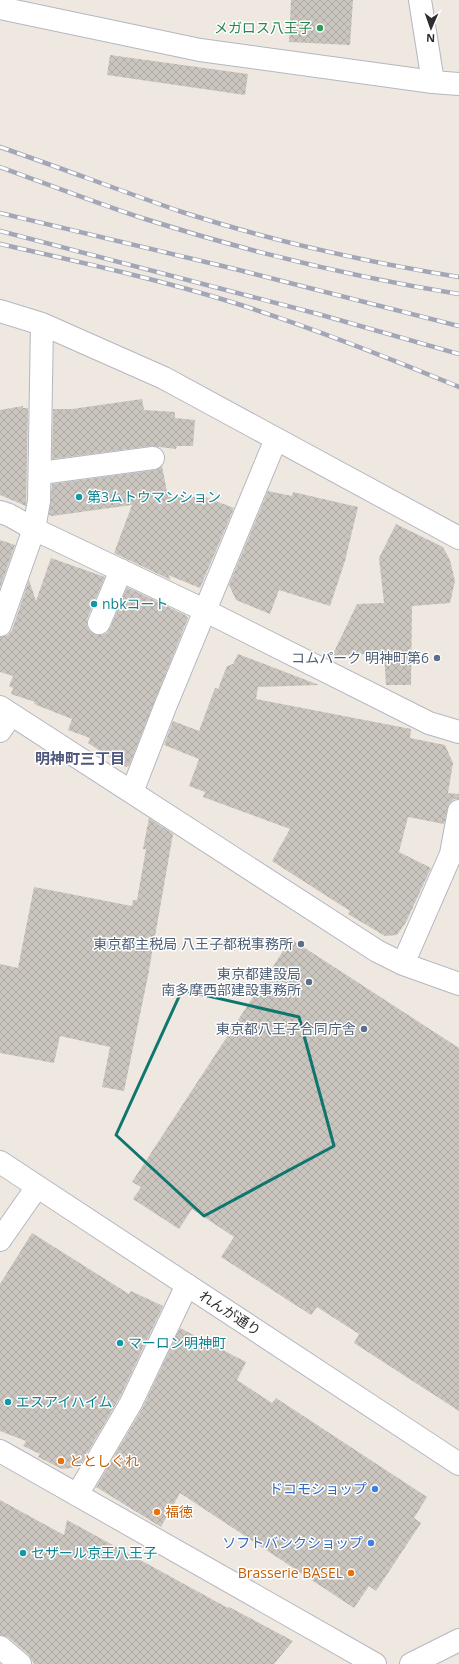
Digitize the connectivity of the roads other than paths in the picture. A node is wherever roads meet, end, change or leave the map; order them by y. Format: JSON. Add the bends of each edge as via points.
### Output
{"nodes":[{"id":1,"x":420,"y":0,"type":"edge"},
{"id":2,"x":0,"y":8,"type":"edge"},
{"id":3,"x":433,"y":82,"type":"junction"},
{"id":4,"x":459,"y":84,"type":"edge"},
{"id":5,"x":0,"y":311,"type":"edge"},
{"id":6,"x":42,"y":324,"type":"junction"},
{"id":7,"x":276,"y":439,"type":"junction"},
{"id":8,"x":153,"y":458,"type":"dead end"},
{"id":9,"x":41,"y":473,"type":"junction"},
{"id":10,"x":0,"y":512,"type":"edge"},
{"id":11,"x":34,"y":529,"type":"junction"},
{"id":12,"x":459,"y":538,"type":"edge"},
{"id":13,"x":121,"y":570,"type":"junction"},
{"id":14,"x":204,"y":610,"type":"junction"},
{"id":15,"x":100,"y":624,"type":"dead end"},
{"id":16,"x":0,"y":625,"type":"edge"},
{"id":17,"x":4,"y":718,"type":"edge"},
{"id":18,"x":459,"y":732,"type":"edge"},
{"id":19,"x":132,"y":792,"type":"junction"},
{"id":20,"x":459,"y":811,"type":"edge"},
{"id":21,"x":403,"y":964,"type":"junction"},
{"id":22,"x":459,"y":984,"type":"edge"},
{"id":23,"x":0,"y":1162,"type":"edge"},
{"id":24,"x":37,"y":1187,"type":"junction"},
{"id":25,"x":0,"y":1240,"type":"edge"},
{"id":26,"x":187,"y":1285,"type":"junction"},
{"id":27,"x":0,"y":1451,"type":"edge"},
{"id":28,"x":459,"y":1464,"type":"edge"},
{"id":29,"x":77,"y":1495,"type":"junction"},
{"id":30,"x":459,"y":1640,"type":"edge"},
{"id":31,"x":0,"y":1647,"type":"edge"},
{"id":32,"x":20,"y":1664,"type":"edge"},
{"id":33,"x":375,"y":1664,"type":"edge"},
{"id":34,"x":411,"y":1664,"type":"edge"}],
"edges":[{"from":1,"to":3,"type":"street"},
{"from":2,"to":3,"type":"street","via":[[200,50]]},
{"from":3,"to":4,"type":"street"},
{"from":5,"to":6,"type":"street"},
{"from":6,"to":7,"type":"street","via":[[164,378]]},
{"from":6,"to":9,"type":"street"},
{"from":7,"to":12,"type":"street"},
{"from":7,"to":14,"type":"street"},
{"from":8,"to":9,"type":"street"},
{"from":9,"to":11,"type":"street","via":[[40,501]]},
{"from":10,"to":11,"type":"street"},
{"from":11,"to":13,"type":"street"},
{"from":11,"to":16,"type":"street"},
{"from":13,"to":14,"type":"street"},
{"from":13,"to":15,"type":"street"},
{"from":14,"to":18,"type":"street","via":[[429,723]]},
{"from":14,"to":19,"type":"street"},
{"from":17,"to":19,"type":"street"},
{"from":19,"to":21,"type":"street","via":[[370,946]]},
{"from":20,"to":21,"type":"street","via":[[451,854]]},
{"from":21,"to":22,"type":"street"},
{"from":23,"to":24,"type":"street","name":"れんが通り"},
{"from":24,"to":25,"type":"street"},
{"from":24,"to":26,"type":"street","name":"れんが通り"},
{"from":26,"to":28,"type":"street","name":"れんが通り"},
{"from":26,"to":29,"type":"street","via":[[131,1403]]},
{"from":27,"to":29,"type":"street"},
{"from":29,"to":33,"type":"street"},
{"from":30,"to":34,"type":"street"},
{"from":31,"to":32,"type":"street"}]}
